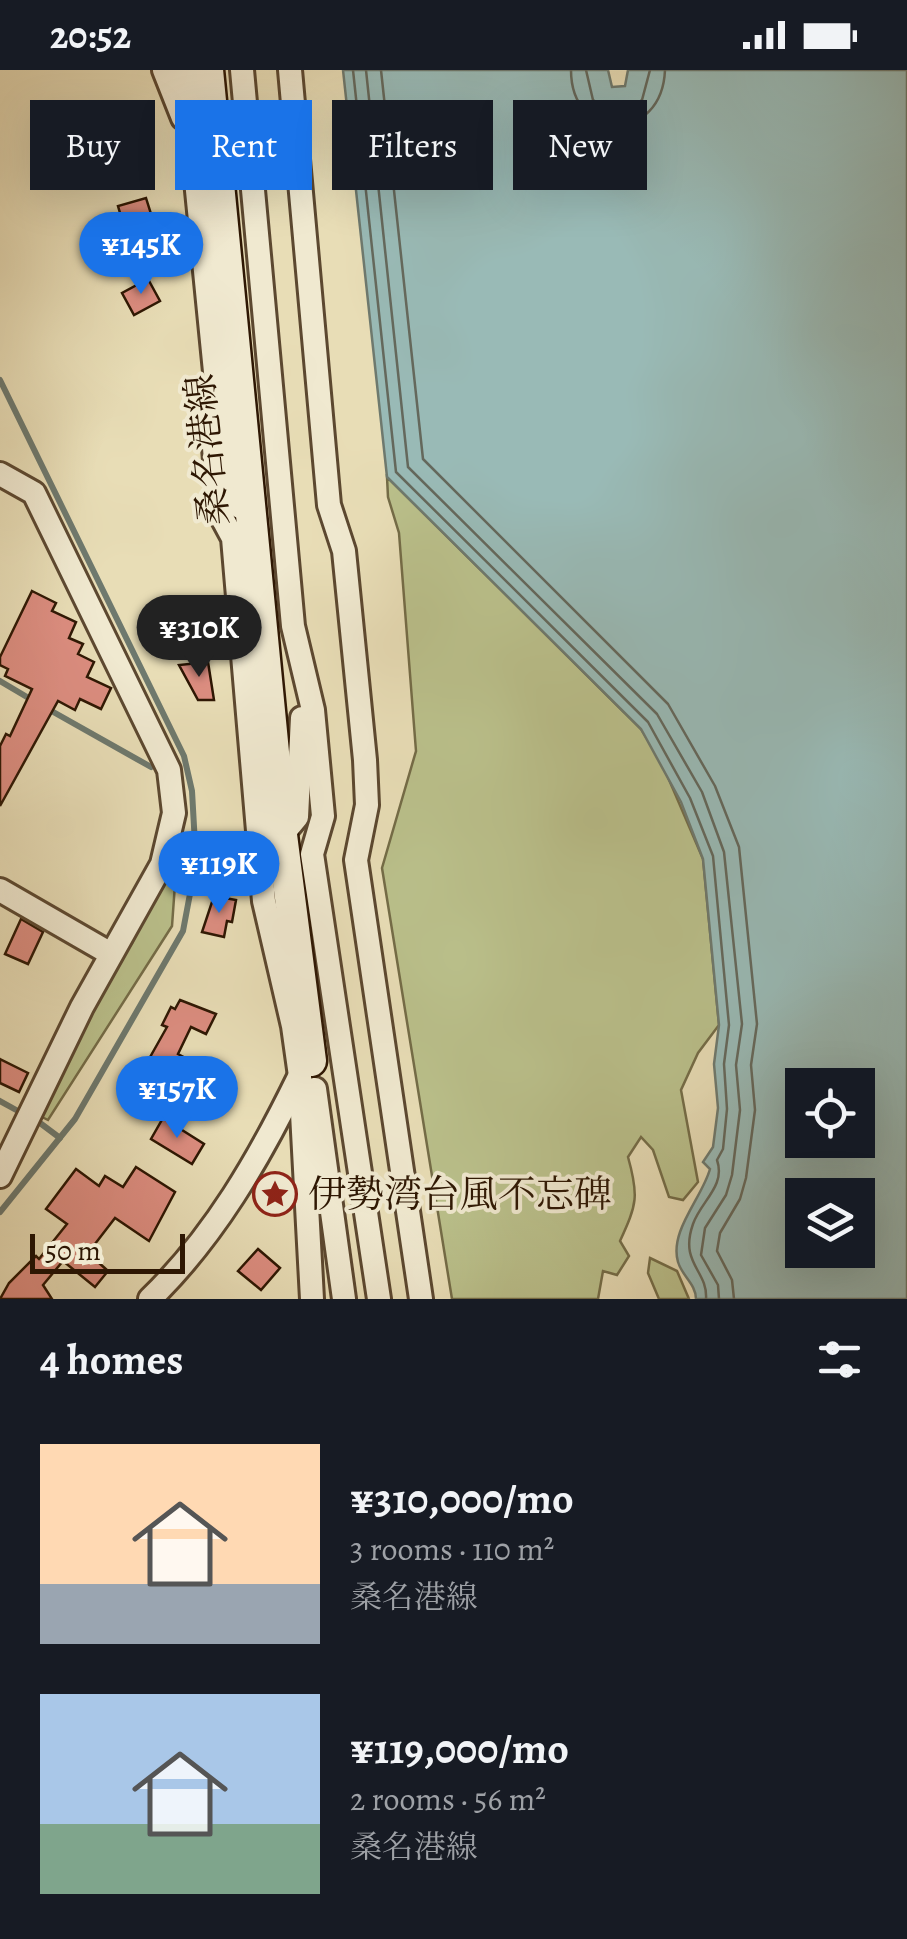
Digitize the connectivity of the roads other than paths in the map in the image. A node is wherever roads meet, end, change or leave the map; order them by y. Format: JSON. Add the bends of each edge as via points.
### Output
{"nodes":[{"id":1,"x":164,"y":70,"type":"edge"},
{"id":2,"x":186,"y":70,"type":"edge"},
{"id":3,"x":208,"y":70,"type":"edge"},
{"id":4,"x":242,"y":70,"type":"edge"},
{"id":5,"x":290,"y":70,"type":"edge"},
{"id":6,"x":176,"y":100,"type":"edge"},
{"id":7,"x":189,"y":100,"type":"edge"},
{"id":8,"x":198,"y":190,"type":"edge"},
{"id":9,"x":221,"y":432,"type":"junction"},
{"id":10,"x":0,"y":474,"type":"edge"},
{"id":11,"x":255,"y":526,"type":"junction"},
{"id":12,"x":304,"y":682,"type":"junction"},
{"id":13,"x":282,"y":834,"type":"junction"},
{"id":14,"x":0,"y":890,"type":"edge"},
{"id":15,"x":111,"y":954,"type":"junction"},
{"id":16,"x":305,"y":1068,"type":"junction"},
{"id":17,"x":0,"y":1176,"type":"edge"},
{"id":18,"x":150,"y":1299,"type":"edge"},
{"id":19,"x":312,"y":1299,"type":"edge"},
{"id":20,"x":344,"y":1299,"type":"edge"},
{"id":21,"x":379,"y":1299,"type":"edge"},
{"id":22,"x":421,"y":1299,"type":"edge"}],
"edges":[{"from":1,"to":6,"type":"street"},
{"from":2,"to":7,"type":"street"},
{"from":3,"to":11,"type":"main road","name":"桑名港線"},
{"from":4,"to":12,"type":"street","via":[[292,626]]},
{"from":5,"to":22,"type":"street","via":[[329,505],[344,551],[365,760],[367,805],[356,860]]},
{"from":8,"to":9,"type":"street"},
{"from":9,"to":11,"type":"street","via":[[238,504]]},
{"from":9,"to":16,"type":"street","via":[[212,435],[219,512],[233,538],[264,901]]},
{"from":10,"to":15,"type":"street","via":[[34,493],[174,790],[162,864]]},
{"from":11,"to":13,"type":"main road","name":"桑名港線"},
{"from":12,"to":13,"type":"street","via":[[297,817]]},
{"from":12,"to":21,"type":"street","via":[[314,710],[323,816],[312,854]]},
{"from":13,"to":16,"type":"main road","name":"桑名港線"},
{"from":14,"to":15,"type":"street"},
{"from":15,"to":17,"type":"street"},
{"from":16,"to":18,"type":"street","via":[[226,1208]]},
{"from":16,"to":19,"type":"street"},
{"from":16,"to":20,"type":"street"}]}
